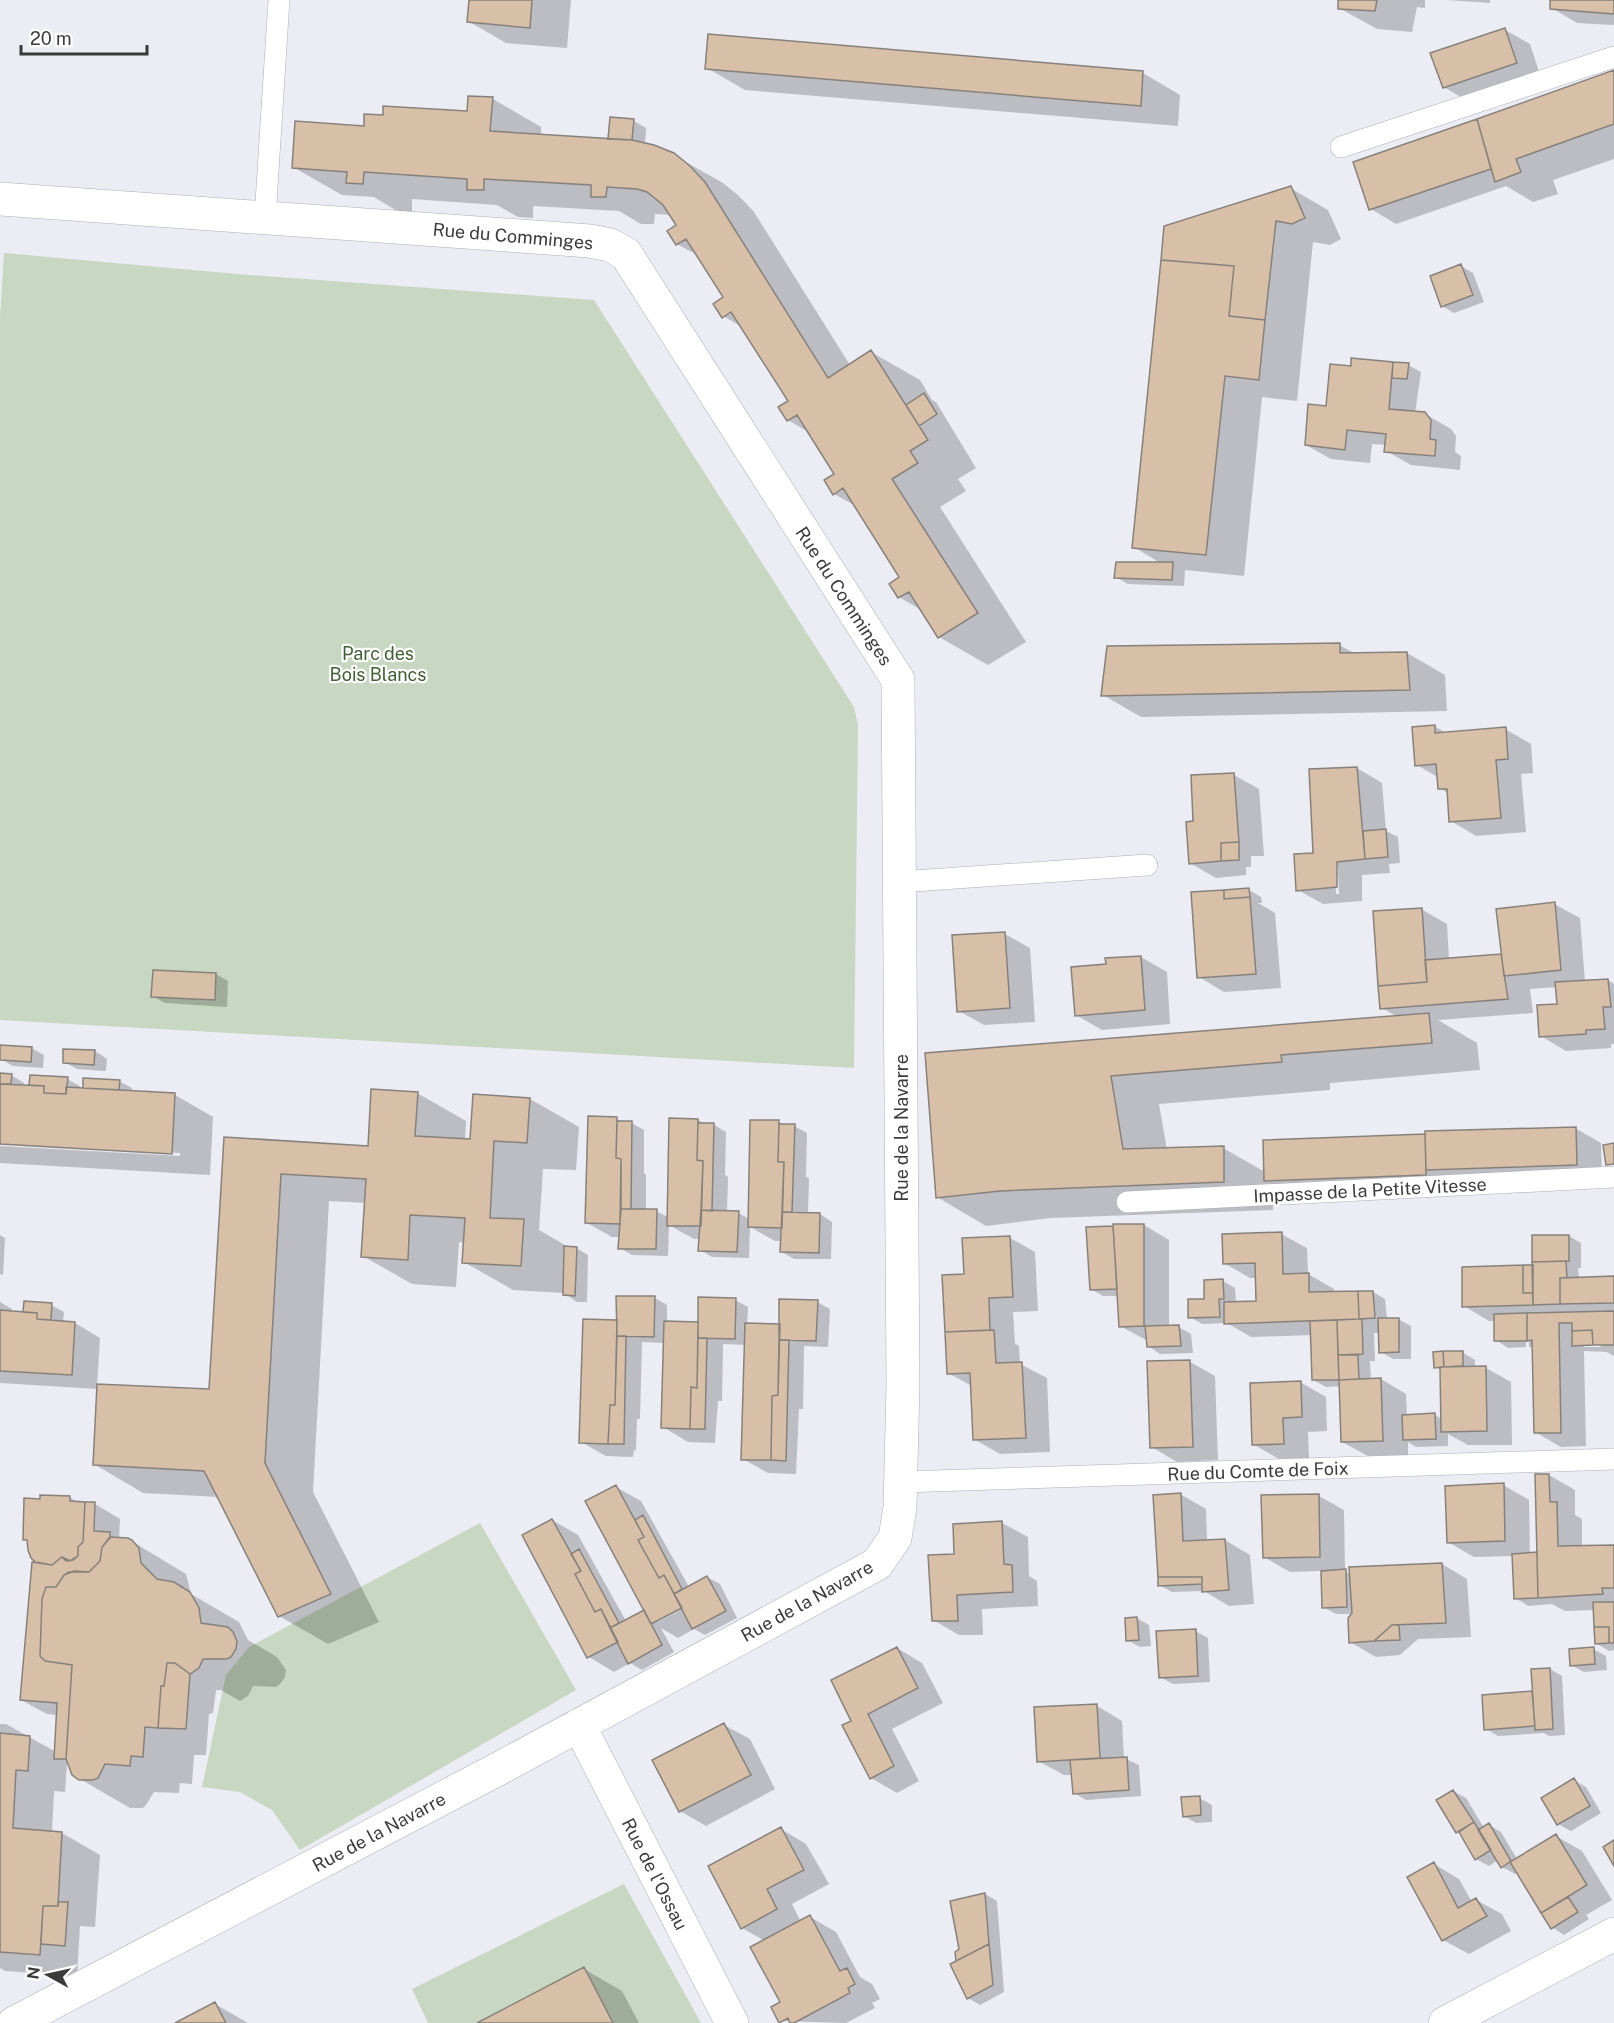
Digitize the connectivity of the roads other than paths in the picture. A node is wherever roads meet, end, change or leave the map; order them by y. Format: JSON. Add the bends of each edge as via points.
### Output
{"nodes":[{"id":1,"x":279,"y":0,"type":"edge"},
{"id":2,"x":1614,"y":57,"type":"edge"},
{"id":3,"x":1341,"y":147,"type":"dead end"},
{"id":4,"x":0,"y":199,"type":"edge"},
{"id":5,"x":265,"y":218,"type":"junction"},
{"id":6,"x":898,"y":680,"type":"joint"},
{"id":7,"x":1147,"y":865,"type":"dead end"},
{"id":8,"x":899,"y":882,"type":"junction"},
{"id":9,"x":1614,"y":1177,"type":"edge"},
{"id":10,"x":1127,"y":1202,"type":"dead end"},
{"id":11,"x":1614,"y":1459,"type":"edge"},
{"id":12,"x":902,"y":1482,"type":"junction"},
{"id":13,"x":579,"y":1725,"type":"junction"},
{"id":14,"x":1614,"y":1934,"type":"edge"},
{"id":15,"x":14,"y":2023,"type":"edge"},
{"id":16,"x":732,"y":2023,"type":"edge"},
{"id":17,"x":1445,"y":2023,"type":"edge"}],
"edges":[{"from":1,"to":5,"type":"lane"},
{"from":2,"to":3,"type":"lane"},
{"from":4,"to":5,"type":"street","name":"Rue du Comminges"},
{"from":5,"to":6,"type":"street","name":"Rue du Comminges","via":[[590,241],[610,245],[626,254]]},
{"from":6,"to":8,"type":"street","name":"Rue de la Navarre"},
{"from":7,"to":8,"type":"lane"},
{"from":8,"to":12,"type":"street","name":"Rue de la Navarre"},
{"from":9,"to":10,"type":"lane","name":"Impasse de la Petite Vitesse"},
{"from":11,"to":12,"type":"lane","name":"Rue du Comte de Foix"},
{"from":12,"to":13,"type":"street","name":"Rue de la Navarre","via":[[895,1538],[878,1564]]},
{"from":13,"to":15,"type":"street","name":"Rue de la Navarre"},
{"from":13,"to":16,"type":"street","name":"Rue de l'Ossau"},
{"from":14,"to":17,"type":"street"}]}
